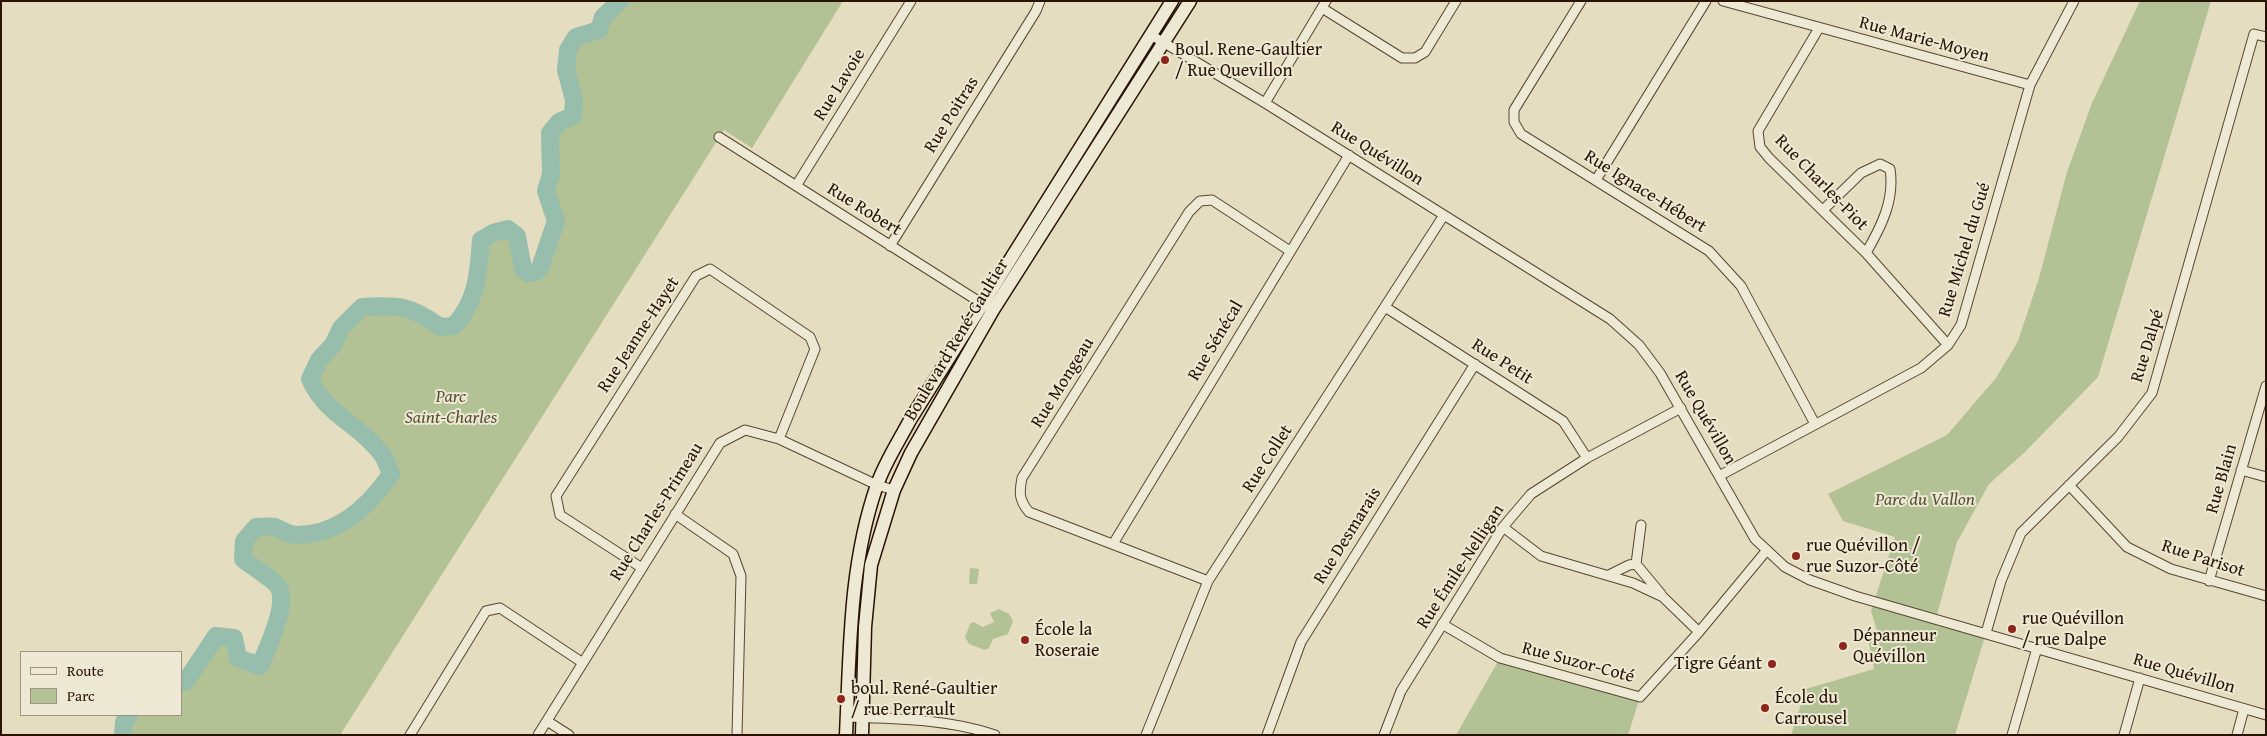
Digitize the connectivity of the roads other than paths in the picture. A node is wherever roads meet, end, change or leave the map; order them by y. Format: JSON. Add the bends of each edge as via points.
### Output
{"nodes":[{"id":1,"x":911,"y":1,"type":"edge"},
{"id":2,"x":1040,"y":1,"type":"edge"},
{"id":3,"x":1172,"y":1,"type":"edge"},
{"id":4,"x":1190,"y":1,"type":"edge"},
{"id":5,"x":1456,"y":1,"type":"edge"},
{"id":6,"x":1581,"y":1,"type":"edge"},
{"id":7,"x":1706,"y":1,"type":"edge"},
{"id":8,"x":1723,"y":1,"type":"edge"},
{"id":9,"x":2074,"y":1,"type":"edge"},
{"id":10,"x":1324,"y":5,"type":"edge"},
{"id":11,"x":1819,"y":28,"type":"junction"},
{"id":12,"x":1151,"y":35,"type":"junction"},
{"id":13,"x":2266,"y":37,"type":"edge"},
{"id":14,"x":1164,"y":44,"type":"junction"},
{"id":15,"x":2030,"y":86,"type":"junction"},
{"id":16,"x":1265,"y":102,"type":"junction"},
{"id":17,"x":719,"y":137,"type":"dead end"},
{"id":18,"x":1349,"y":155,"type":"junction"},
{"id":19,"x":1596,"y":180,"type":"junction"},
{"id":20,"x":796,"y":186,"type":"junction"},
{"id":21,"x":1823,"y":210,"type":"junction"},
{"id":22,"x":1444,"y":215,"type":"junction"},
{"id":23,"x":890,"y":246,"type":"junction"},
{"id":24,"x":1290,"y":251,"type":"junction"},
{"id":25,"x":1866,"y":254,"type":"junction"},
{"id":26,"x":988,"y":307,"type":"junction"},
{"id":27,"x":1385,"y":307,"type":"junction"},
{"id":28,"x":1948,"y":345,"type":"junction"},
{"id":29,"x":1475,"y":364,"type":"junction"},
{"id":30,"x":2266,"y":386,"type":"edge"},
{"id":31,"x":1681,"y":408,"type":"junction"},
{"id":32,"x":1815,"y":424,"type":"junction"},
{"id":33,"x":779,"y":439,"type":"junction"},
{"id":34,"x":1587,"y":458,"type":"junction"},
{"id":35,"x":2241,"y":470,"type":"junction"},
{"id":36,"x":1719,"y":476,"type":"junction"},
{"id":37,"x":2266,"y":477,"type":"edge"},
{"id":38,"x":877,"y":485,"type":"junction"},
{"id":39,"x":2069,"y":485,"type":"junction"},
{"id":40,"x":894,"y":490,"type":"junction"},
{"id":41,"x":675,"y":514,"type":"junction"},
{"id":42,"x":1641,"y":525,"type":"dead end"},
{"id":43,"x":1503,"y":527,"type":"junction"},
{"id":44,"x":1113,"y":544,"type":"junction"},
{"id":45,"x":1766,"y":550,"type":"junction"},
{"id":46,"x":1636,"y":564,"type":"junction"},
{"id":47,"x":642,"y":568,"type":"junction"},
{"id":48,"x":1609,"y":575,"type":"junction"},
{"id":49,"x":1208,"y":581,"type":"junction"},
{"id":50,"x":2209,"y":581,"type":"junction"},
{"id":51,"x":1663,"y":596,"type":"junction"},
{"id":52,"x":2266,"y":596,"type":"edge"},
{"id":53,"x":1442,"y":624,"type":"junction"},
{"id":54,"x":1699,"y":632,"type":"junction"},
{"id":55,"x":1986,"y":633,"type":"junction"},
{"id":56,"x":2037,"y":648,"type":"junction"},
{"id":57,"x":583,"y":663,"type":"junction"},
{"id":58,"x":2140,"y":678,"type":"junction"},
{"id":59,"x":2244,"y":709,"type":"junction"},
{"id":60,"x":2266,"y":715,"type":"edge"},
{"id":61,"x":846,"y":717,"type":"junction"},
{"id":62,"x":863,"y":717,"type":"junction"},
{"id":63,"x":547,"y":721,"type":"junction"},
{"id":64,"x":972,"y":731,"type":"edge"},
{"id":65,"x":410,"y":735,"type":"edge"},
{"id":66,"x":538,"y":735,"type":"edge"},
{"id":67,"x":569,"y":735,"type":"edge"},
{"id":68,"x":737,"y":735,"type":"edge"},
{"id":69,"x":846,"y":735,"type":"edge"},
{"id":70,"x":862,"y":735,"type":"edge"},
{"id":71,"x":995,"y":735,"type":"edge"},
{"id":72,"x":1146,"y":735,"type":"edge"},
{"id":73,"x":1267,"y":735,"type":"edge"},
{"id":74,"x":1384,"y":735,"type":"edge"},
{"id":75,"x":2012,"y":735,"type":"edge"},
{"id":76,"x":2124,"y":735,"type":"edge"},
{"id":77,"x":2237,"y":735,"type":"edge"}],
"edges":[{"from":1,"to":20,"type":"street","name":"Rue Lavoie"},
{"from":2,"to":23,"type":"street","name":"Rue Poitras"},
{"from":3,"to":12,"type":"street","name":"Boulevard René-Gaultier"},
{"from":4,"to":14,"type":"street","name":"Boulevard René-Gaultier"},
{"from":5,"to":10,"type":"street","via":[[1424,52],[1415,58],[1402,58]]},
{"from":6,"to":19,"type":"street","name":"Rue Ignace-Hébert","via":[[1514,110],[1514,122],[1521,134]]},
{"from":7,"to":19,"type":"street"},
{"from":8,"to":11,"type":"street","name":"Rue Marie-Moyen"},
{"from":9,"to":15,"type":"street","name":"Rue Michel du Gué"},
{"from":10,"to":16,"type":"street"},
{"from":11,"to":15,"type":"street","name":"Rue Marie-Moyen"},
{"from":11,"to":21,"type":"street","name":"Rue Charles-Piot","via":[[1757,134],[1760,147],[1769,158]]},
{"from":12,"to":14,"type":"street","name":"Rue Quévillon"},
{"from":12,"to":26,"type":"street","name":"Boulevard René-Gaultier"},
{"from":13,"to":39,"type":"street","name":"Rue Dalpé","via":[[2254,34],[2152,393],[2118,437]]},
{"from":14,"to":16,"type":"street","name":"Rue Quévillon"},
{"from":14,"to":26,"type":"street","name":"Boulevard René-Gaultier"},
{"from":15,"to":28,"type":"street","name":"Rue Michel du Gué","via":[[1961,326]]},
{"from":16,"to":18,"type":"street","name":"Rue Quévillon"},
{"from":17,"to":20,"type":"street","name":"Rue Robert"},
{"from":18,"to":22,"type":"street","name":"Rue Quévillon"},
{"from":18,"to":24,"type":"street","name":"Rue Sénécal"},
{"from":19,"to":32,"type":"street","name":"Rue Ignace-Hébert","via":[[1709,251],[1742,286]]},
{"from":20,"to":23,"type":"street","name":"Rue Robert"},
{"from":21,"to":25,"type":"street","name":"Rue Charles-Piot"},
{"from":21,"to":25,"type":"street","via":[[1861,173],[1880,164],[1890,169],[1889,200],[1881,228]]},
{"from":22,"to":27,"type":"street","name":"Rue Collet"},
{"from":22,"to":31,"type":"street","name":"Rue Quévillon","via":[[1610,319],[1639,345]]},
{"from":23,"to":26,"type":"street","name":"Rue Robert"},
{"from":24,"to":44,"type":"street","name":"Rue Sénécal"},
{"from":24,"to":44,"type":"street","name":"Rue Mongeau","via":[[1212,200],[1200,201],[1189,212],[1022,478],[1021,503],[1029,512]]},
{"from":25,"to":28,"type":"street","name":"Rue Charles-Piot"},
{"from":26,"to":38,"type":"street","name":"Boulevard René-Gaultier","via":[[910,420]]},
{"from":26,"to":40,"type":"street","name":"Boulevard René-Gaultier"},
{"from":27,"to":29,"type":"street","name":"Rue Petit"},
{"from":27,"to":49,"type":"street","name":"Rue Collet"},
{"from":28,"to":32,"type":"street","name":"Rue Michel du Gué","via":[[1921,368]]},
{"from":29,"to":34,"type":"street","name":"Rue Petit","via":[[1563,421]]},
{"from":29,"to":73,"type":"street","name":"Rue Desmarais","via":[[1301,642]]},
{"from":30,"to":35,"type":"street","name":"Rue Blain"},
{"from":31,"to":34,"type":"street","name":"Rue Émile-Nelligan"},
{"from":31,"to":36,"type":"street","name":"Rue Quévillon"},
{"from":32,"to":36,"type":"street","name":"Rue Michel du Gué"},
{"from":33,"to":38,"type":"street","name":"Rue Charles-Primeau"},
{"from":33,"to":41,"type":"street","name":"Rue Charles-Primeau","via":[[745,430],[720,443]]},
{"from":33,"to":47,"type":"street","name":"Rue Jeanne-Hayet","via":[[815,349],[810,337],[710,269],[696,276],[556,496],[560,514]]},
{"from":34,"to":43,"type":"street","name":"Rue Émile-Nelligan","via":[[1531,494]]},
{"from":35,"to":37,"type":"street"},
{"from":35,"to":50,"type":"street","name":"Rue Blain"},
{"from":36,"to":45,"type":"street","name":"Rue Quévillon","via":[[1755,539]]},
{"from":38,"to":40,"type":"street","name":"Rue Charles-Primeau"},
{"from":38,"to":61,"type":"street","name":"Boulevard René-Gaultier","via":[[858,563]]},
{"from":39,"to":50,"type":"street","name":"Rue Parisot","via":[[2127,547],[2171,569]]},
{"from":39,"to":55,"type":"street","name":"Rue Dalpé","via":[[2021,533],[2001,581]]},
{"from":40,"to":62,"type":"street","name":"Boulevard René-Gaultier","via":[[871,565],[865,627]]},
{"from":41,"to":47,"type":"street","name":"Rue Charles-Primeau"},
{"from":41,"to":68,"type":"street","via":[[733,554],[741,576]]},
{"from":42,"to":46,"type":"street"},
{"from":43,"to":48,"type":"street","via":[[1541,556]]},
{"from":43,"to":53,"type":"street","name":"Rue Émile-Nelligan"},
{"from":44,"to":49,"type":"street","name":"Rue Mongeau"},
{"from":45,"to":54,"type":"street","name":"Rue Suzor-Coté"},
{"from":45,"to":55,"type":"street","name":"Rue Quévillon","via":[[1785,568],[1810,580]]},
{"from":46,"to":48,"type":"street"},
{"from":46,"to":51,"type":"street"},
{"from":47,"to":57,"type":"street","name":"Rue Charles-Primeau"},
{"from":48,"to":51,"type":"street"},
{"from":49,"to":72,"type":"street","name":"Rue Collet"},
{"from":50,"to":52,"type":"street","name":"Rue Parisot"},
{"from":51,"to":54,"type":"street"},
{"from":53,"to":54,"type":"street","name":"Rue Suzor-Coté","via":[[1500,658],[1640,697]]},
{"from":53,"to":74,"type":"street","name":"Rue Émile-Nelligan","via":[[1401,691]]},
{"from":55,"to":56,"type":"street","name":"Rue Quévillon"},
{"from":56,"to":58,"type":"street","name":"Rue Quévillon"},
{"from":56,"to":75,"type":"street"},
{"from":57,"to":63,"type":"street","name":"Rue Charles-Primeau"},
{"from":57,"to":65,"type":"street","via":[[500,608],[486,611]]},
{"from":58,"to":59,"type":"street","name":"Rue Quévillon"},
{"from":58,"to":76,"type":"street"},
{"from":59,"to":60,"type":"street","name":"Rue Quévillon"},
{"from":59,"to":77,"type":"street"},
{"from":61,"to":62,"type":"street"},
{"from":61,"to":69,"type":"street","name":"Boulevard René-Gaultier"},
{"from":62,"to":64,"type":"street","via":[[925,720]]},
{"from":62,"to":70,"type":"street","name":"Boulevard René-Gaultier"},
{"from":63,"to":66,"type":"street","name":"Rue Charles-Primeau"},
{"from":63,"to":67,"type":"street"},
{"from":64,"to":71,"type":"street"}]}
